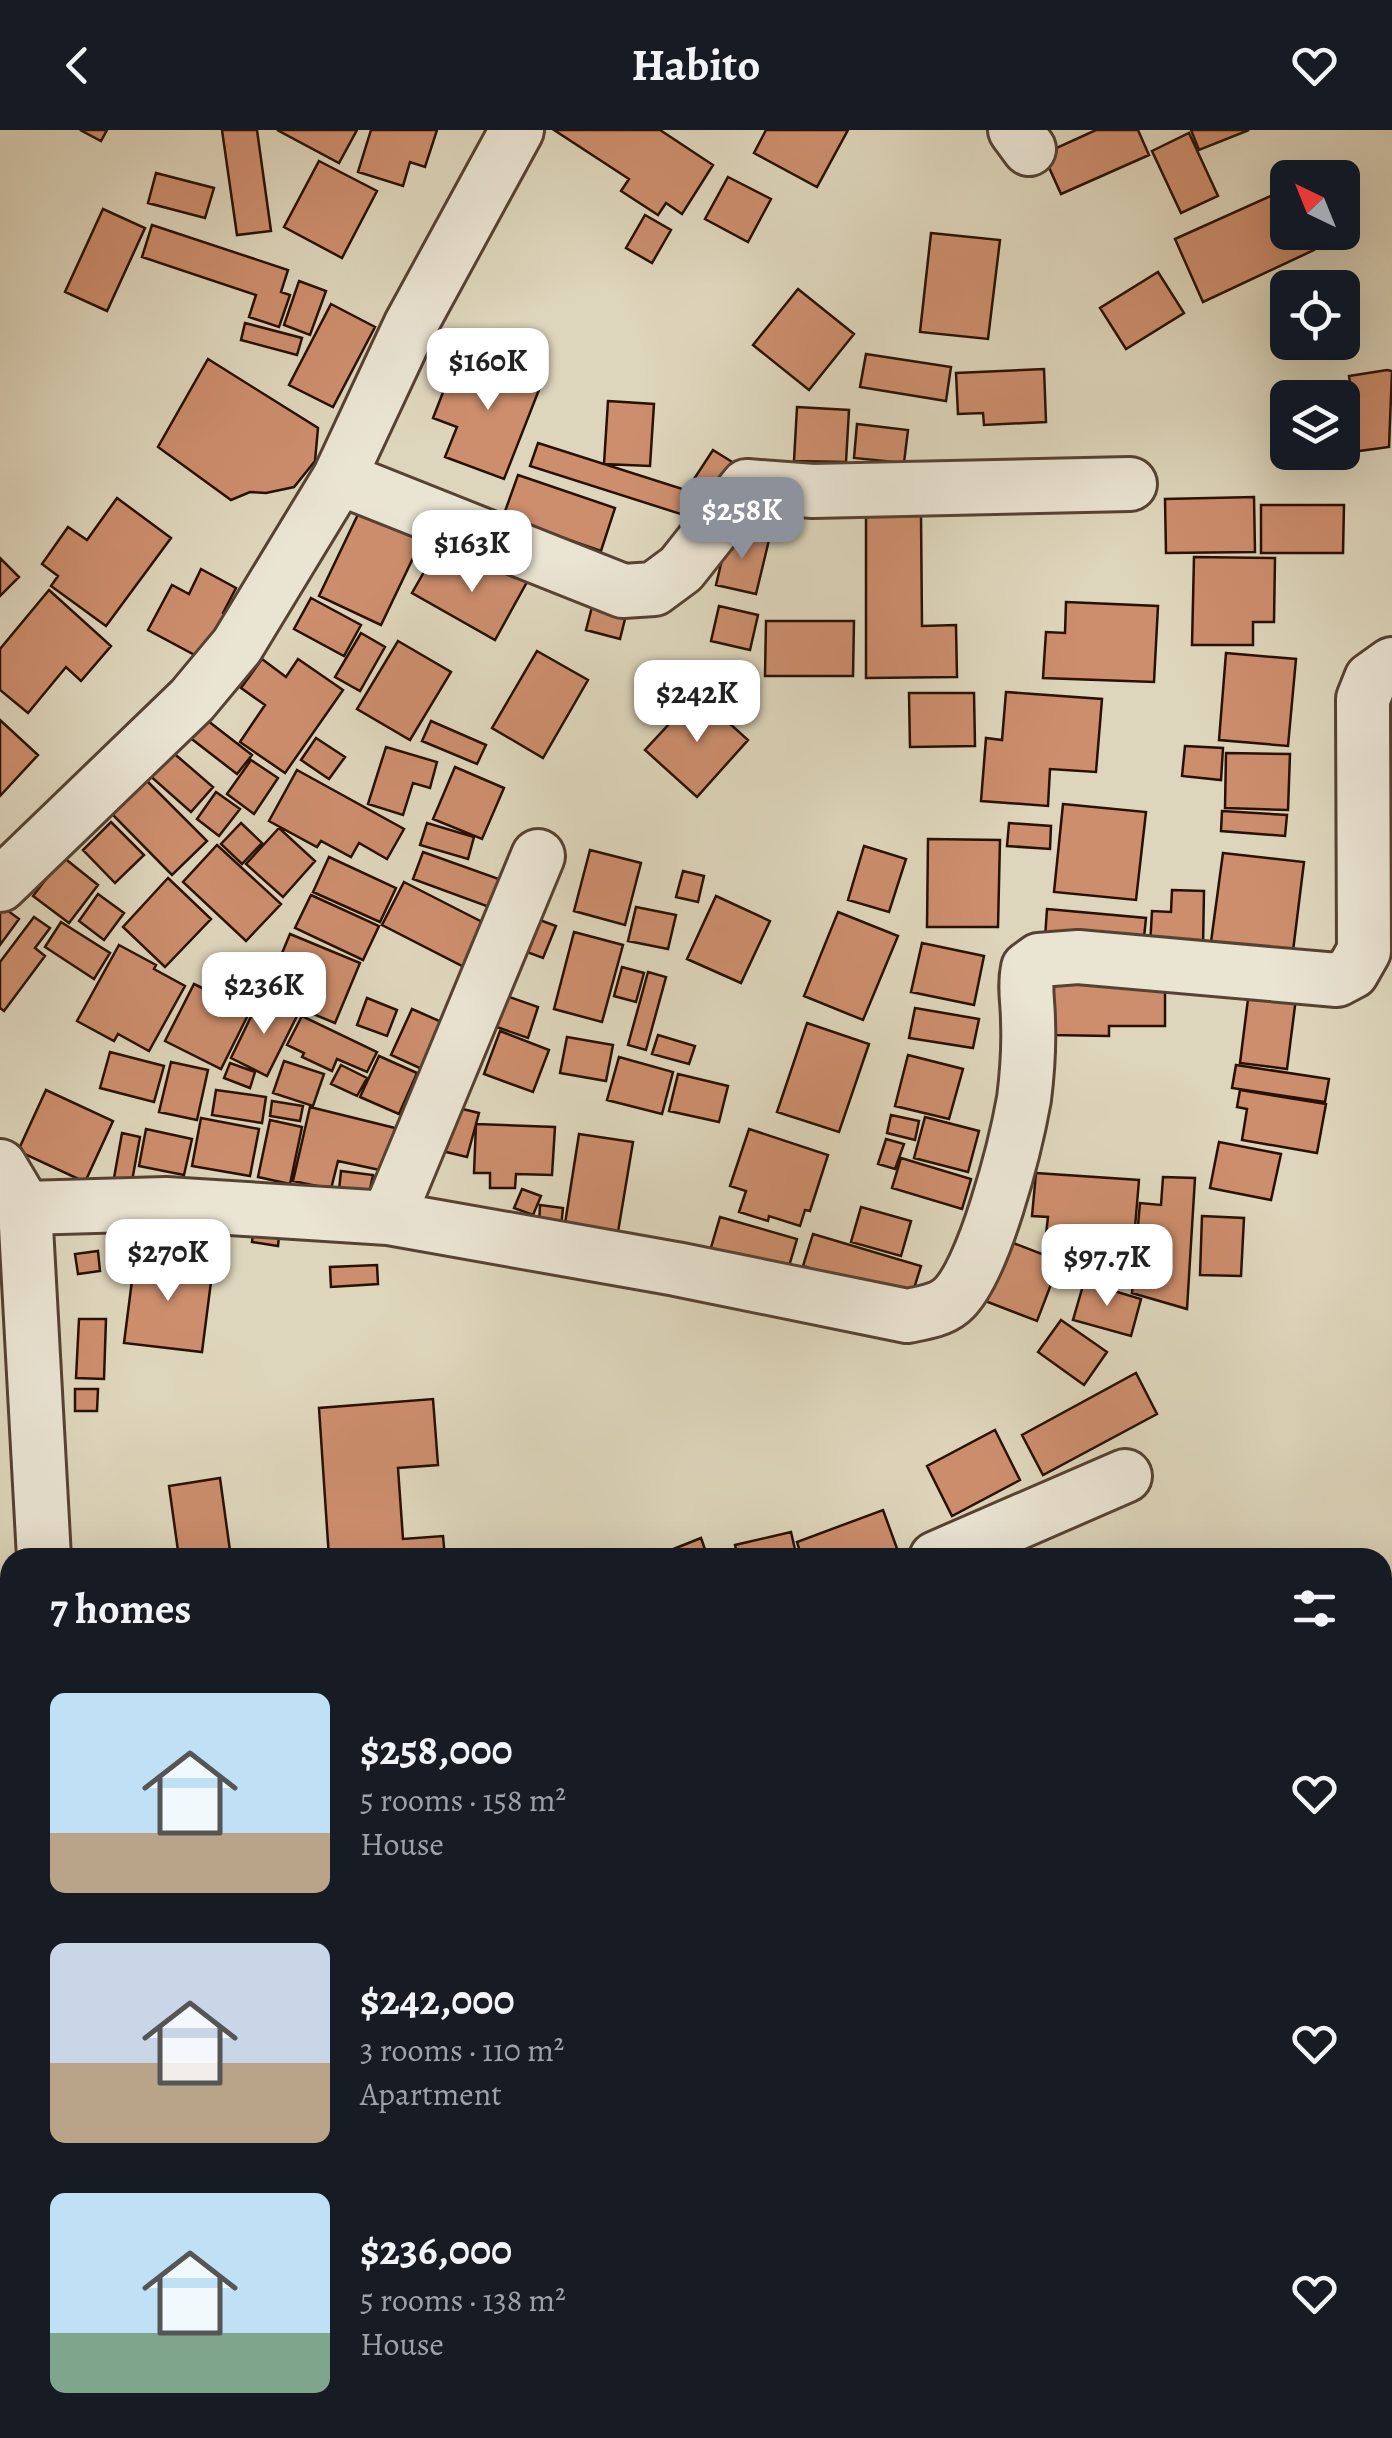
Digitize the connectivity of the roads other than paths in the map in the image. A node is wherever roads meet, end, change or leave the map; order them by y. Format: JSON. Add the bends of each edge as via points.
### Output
{"nodes":[{"id":1,"x":517,"y":130,"type":"edge"},
{"id":2,"x":339,"y":478,"type":"junction"},
{"id":3,"x":1130,"y":484,"type":"dead end"},
{"id":4,"x":1392,"y":664,"type":"edge"},
{"id":5,"x":538,"y":856,"type":"dead end"},
{"id":6,"x":0,"y":885,"type":"edge"},
{"id":7,"x":12,"y":1187,"type":"edge"},
{"id":8,"x":388,"y":1218,"type":"junction"},
{"id":9,"x":1126,"y":1476,"type":"dead end"},
{"id":10,"x":43,"y":1548,"type":"edge"},
{"id":11,"x":959,"y":1548,"type":"edge"}],
"edges":[{"from":1,"to":2,"type":"street","via":[[410,326]]},
{"from":2,"to":3,"type":"street","via":[[623,591],[654,590],[681,569],[748,486],[813,491]]},
{"from":2,"to":6,"type":"street","via":[[237,646],[192,700]]},
{"from":4,"to":8,"type":"street","via":[[1371,678],[1363,698],[1364,950],[1352,972],[1336,980],[1078,957],[1039,960],[1028,968],[1024,1098],[970,1279],[950,1302],[908,1316]]},
{"from":5,"to":8,"type":"street"},
{"from":7,"to":8,"type":"street"},
{"from":7,"to":10,"type":"street"},
{"from":9,"to":11,"type":"street"}]}
